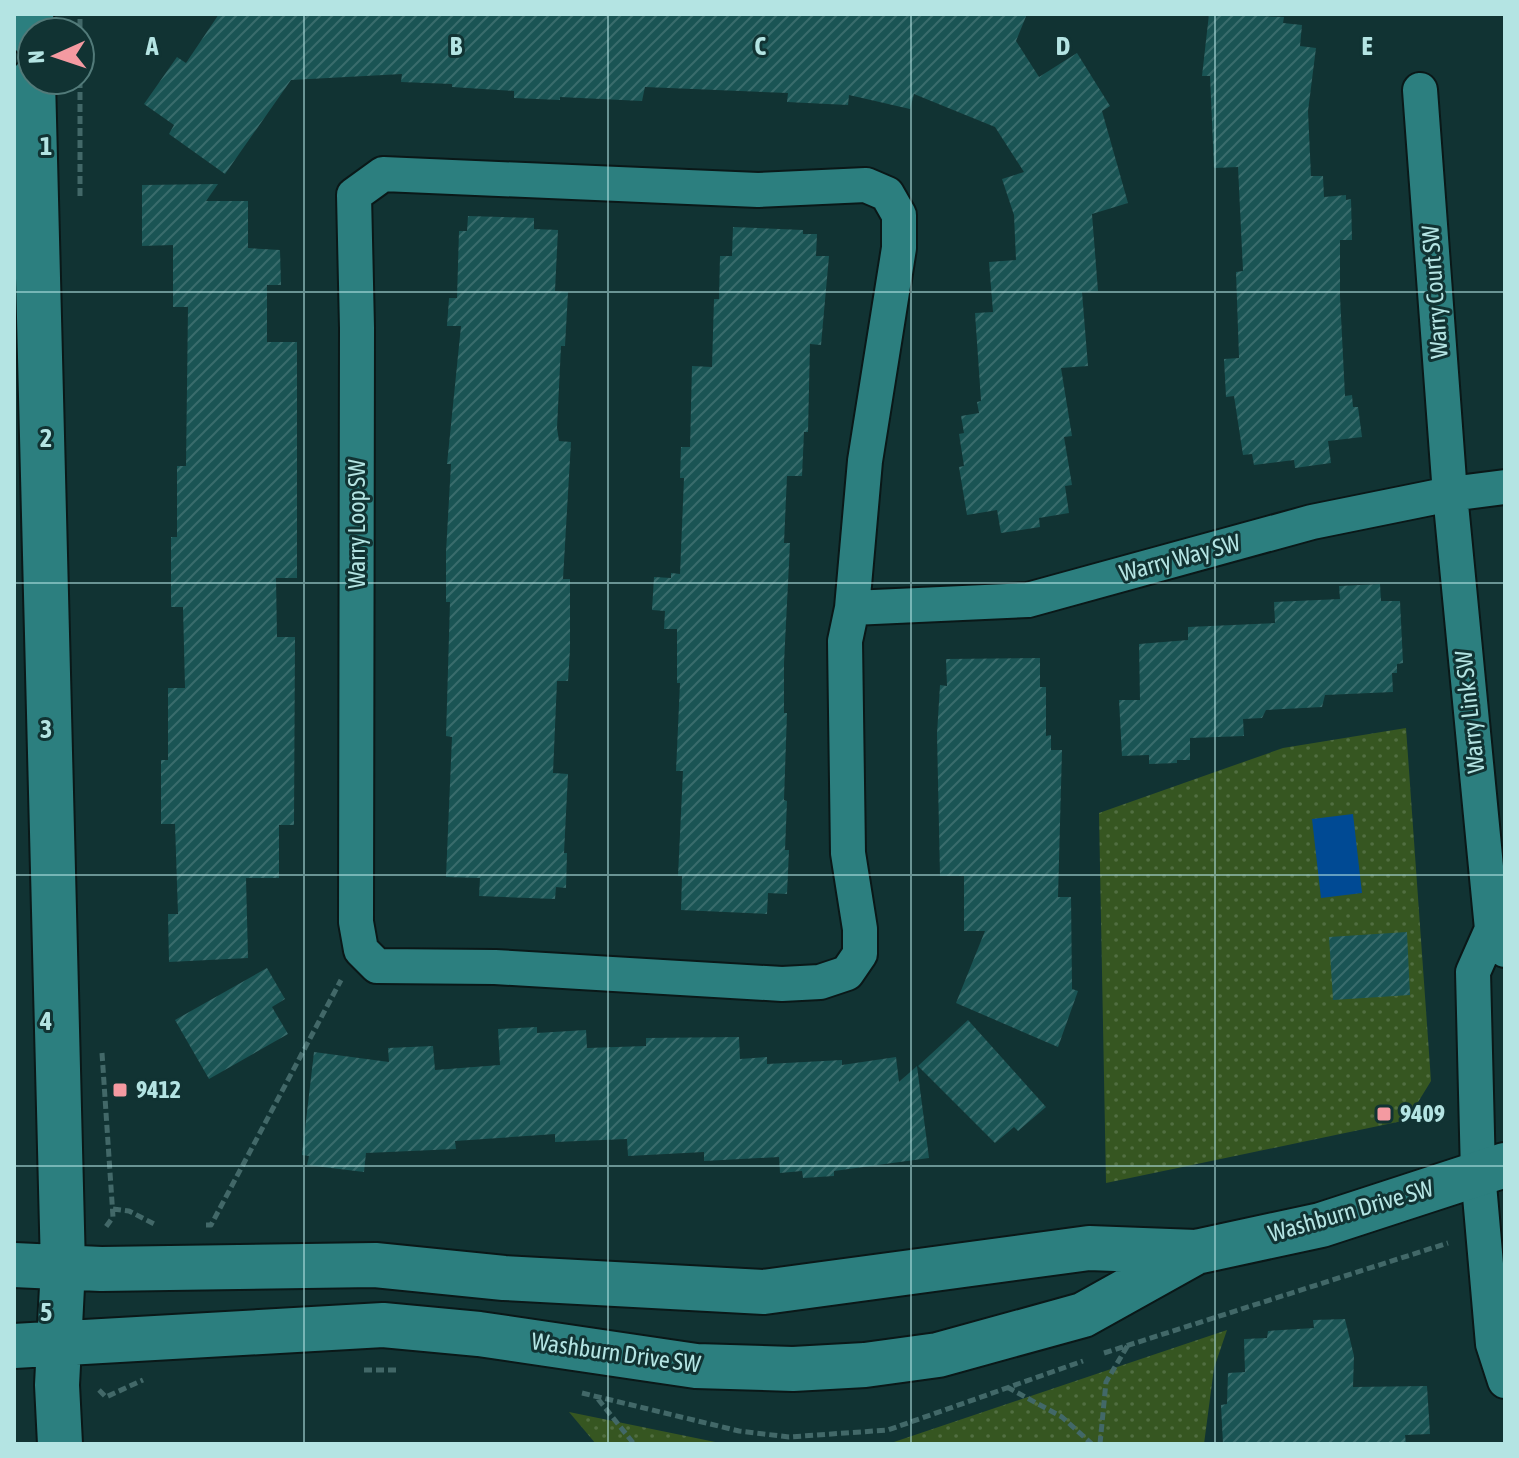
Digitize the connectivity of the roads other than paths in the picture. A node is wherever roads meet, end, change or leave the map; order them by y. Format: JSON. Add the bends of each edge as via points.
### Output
{"nodes":[{"id":1,"x":1420,"y":90,"type":"dead end"},
{"id":2,"x":33,"y":96,"type":"edge"},
{"id":3,"x":1505,"y":487,"type":"edge"},
{"id":4,"x":1450,"y":494,"type":"junction"},
{"id":5,"x":852,"y":608,"type":"junction"},
{"id":6,"x":1498,"y":939,"type":"edge"},
{"id":7,"x":1492,"y":1169,"type":"edge"},
{"id":8,"x":1196,"y":1252,"type":"junction"},
{"id":9,"x":14,"y":1265,"type":"edge"},
{"id":10,"x":63,"y":1267,"type":"junction"},
{"id":11,"x":59,"y":1343,"type":"junction"},
{"id":12,"x":14,"y":1346,"type":"edge"},
{"id":13,"x":1505,"y":1381,"type":"edge"},
{"id":14,"x":60,"y":1444,"type":"edge"}],
"edges":[{"from":1,"to":4,"type":"street","name":"Warry Court SW"},
{"from":2,"to":10,"type":"street"},
{"from":3,"to":4,"type":"street","name":"Warry Way SW"},
{"from":4,"to":5,"type":"street","name":"Warry Way SW","via":[[1312,522],[1028,600]]},
{"from":4,"to":6,"type":"street","name":"Warry Link SW"},
{"from":5,"to":5,"type":"street","name":"Warry Loop SW","via":[[845,641],[848,853],[860,954],[847,973],[820,982],[782,984],[495,967],[377,966],[361,950],[356,922],[354,195],[383,174],[758,190],[866,185],[887,194],[899,215],[899,248],[865,461]]},
{"from":6,"to":7,"type":"street","name":"Warry Link SW","via":[[1473,972]]},
{"from":7,"to":8,"type":"street","name":"Washburn Drive SW","via":[[1321,1225]]},
{"from":7,"to":13,"type":"street","name":"Warry Link SW","via":[[1493,1344]]},
{"from":8,"to":10,"type":"street","name":"Washburn Drive SW","via":[[1089,1248],[764,1292],[375,1265]]},
{"from":8,"to":11,"type":"street","name":"Washburn Drive SW","via":[[1083,1315],[938,1355],[865,1365],[696,1366],[383,1325]]},
{"from":9,"to":10,"type":"street","name":"Washburn Drive SW"},
{"from":10,"to":11,"type":"street"},
{"from":11,"to":12,"type":"street","name":"Washburn Drive SW"},
{"from":11,"to":14,"type":"street"}]}
